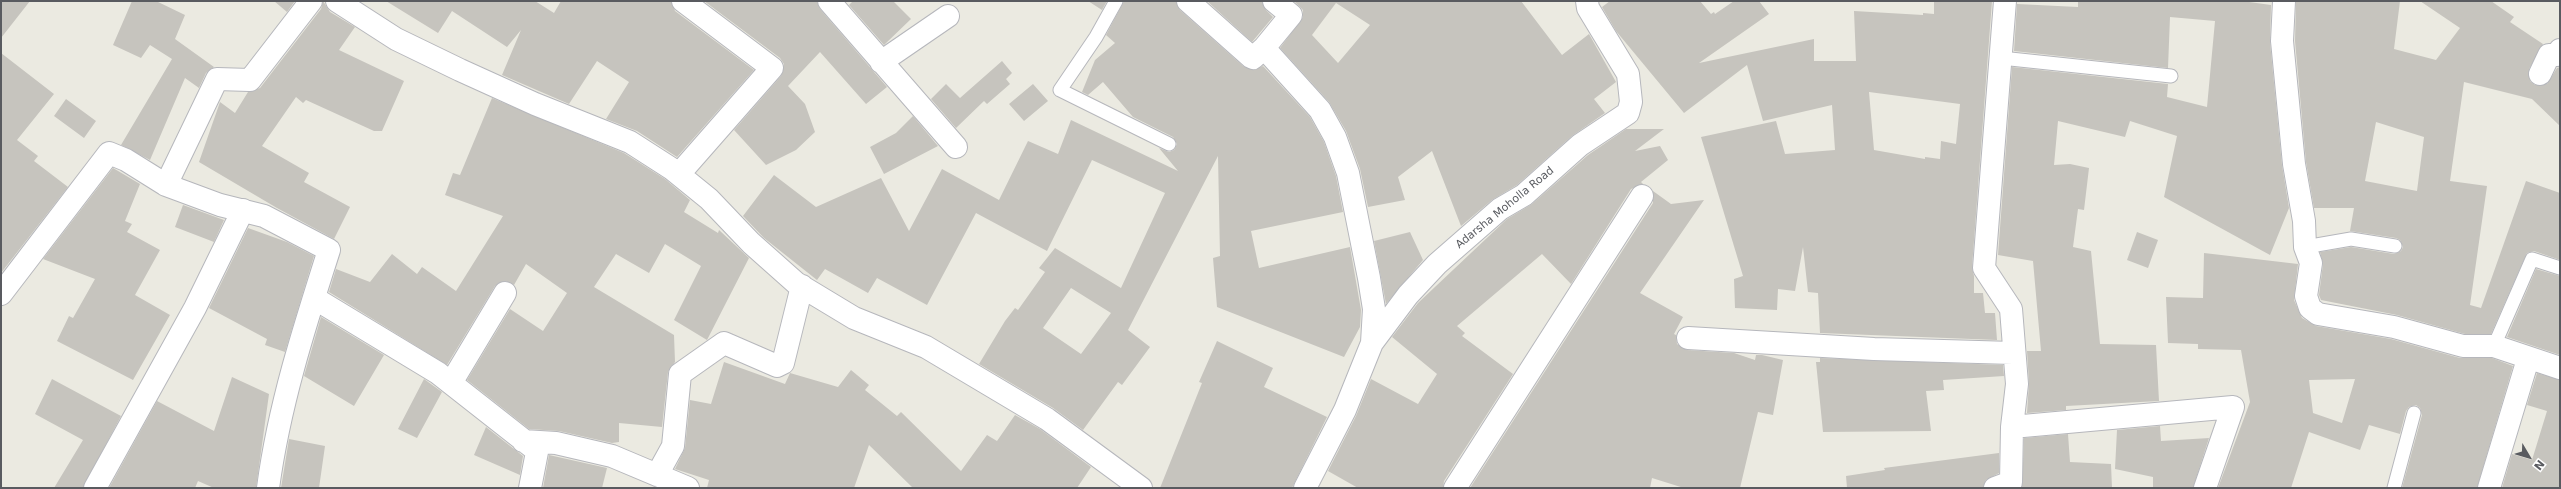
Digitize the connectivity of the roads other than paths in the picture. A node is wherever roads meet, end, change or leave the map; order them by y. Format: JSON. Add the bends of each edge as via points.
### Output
{"nodes":[{"id":1,"x":311,"y":1,"type":"edge"},
{"id":2,"x":337,"y":1,"type":"edge"},
{"id":3,"x":683,"y":1,"type":"edge"},
{"id":4,"x":829,"y":1,"type":"edge"},
{"id":5,"x":1116,"y":1,"type":"edge"},
{"id":6,"x":1188,"y":1,"type":"edge"},
{"id":7,"x":1274,"y":1,"type":"edge"},
{"id":8,"x":1587,"y":1,"type":"edge"},
{"id":9,"x":2005,"y":1,"type":"edge"},
{"id":10,"x":2284,"y":1,"type":"edge"},
{"id":11,"x":948,"y":16,"type":"dead end"},
{"id":12,"x":1264,"y":48,"type":"junction"},
{"id":13,"x":2560,"y":50,"type":"edge"},
{"id":14,"x":2001,"y":58,"type":"junction"},
{"id":15,"x":881,"y":62,"type":"junction"},
{"id":16,"x":2540,"y":74,"type":"dead end"},
{"id":17,"x":2171,"y":76,"type":"dead end"},
{"id":18,"x":1169,"y":144,"type":"dead end"},
{"id":19,"x":956,"y":147,"type":"dead end"},
{"id":20,"x":679,"y":174,"type":"junction"},
{"id":21,"x":166,"y":186,"type":"junction"},
{"id":22,"x":1642,"y":196,"type":"dead end"},
{"id":23,"x":243,"y":210,"type":"junction"},
{"id":24,"x":2395,"y":246,"type":"dead end"},
{"id":25,"x":2305,"y":247,"type":"junction"},
{"id":26,"x":2560,"y":268,"type":"edge"},
{"id":27,"x":802,"y":286,"type":"junction"},
{"id":28,"x":505,"y":293,"type":"dead end"},
{"id":29,"x":1,"y":294,"type":"edge"},
{"id":30,"x":314,"y":298,"type":"junction"},
{"id":31,"x":1688,"y":338,"type":"dead end"},
{"id":32,"x":1372,"y":343,"type":"junction"},
{"id":33,"x":2494,"y":346,"type":"junction"},
{"id":34,"x":2013,"y":352,"type":"junction"},
{"id":35,"x":2528,"y":359,"type":"junction"},
{"id":36,"x":2560,"y":368,"type":"edge"},
{"id":37,"x":451,"y":383,"type":"junction"},
{"id":38,"x":2414,"y":413,"type":"dead end"},
{"id":39,"x":2012,"y":427,"type":"junction"},
{"id":40,"x":523,"y":441,"type":"junction"},
{"id":41,"x":660,"y":480,"type":"edge"},
{"id":42,"x":95,"y":488,"type":"edge"},
{"id":43,"x":268,"y":488,"type":"edge"},
{"id":44,"x":530,"y":488,"type":"edge"},
{"id":45,"x":688,"y":488,"type":"edge"},
{"id":46,"x":1142,"y":488,"type":"edge"},
{"id":47,"x":1305,"y":488,"type":"edge"},
{"id":48,"x":1455,"y":488,"type":"edge"},
{"id":49,"x":1995,"y":488,"type":"edge"},
{"id":50,"x":2205,"y":488,"type":"edge"},
{"id":51,"x":2394,"y":488,"type":"edge"},
{"id":52,"x":2489,"y":488,"type":"edge"}],
"edges":[{"from":1,"to":21,"type":"street","via":[[250,80],[217,80]]},
{"from":2,"to":20,"type":"street","via":[[396,39],[535,104],[630,142]]},
{"from":3,"to":20,"type":"street","via":[[772,68]]},
{"from":4,"to":15,"type":"street"},
{"from":5,"to":18,"type":"lane","via":[[1096,37],[1060,90]]},
{"from":6,"to":12,"type":"street","via":[[1251,57],[1255,57]]},
{"from":7,"to":12,"type":"street","via":[[1291,15]]},
{"from":8,"to":32,"type":"street","name":"Adarsha Moholla Road","via":[[1588,8],[1628,74],[1631,102],[1628,112],[1580,146],[1524,196],[1500,209],[1437,264],[1408,295]]},
{"from":9,"to":14,"type":"street"},
{"from":10,"to":25,"type":"street","via":[[2283,49]]},
{"from":11,"to":15,"type":"street"},
{"from":12,"to":32,"type":"street","via":[[1320,110],[1336,137],[1348,173],[1369,278],[1374,309]]},
{"from":13,"to":16,"type":"street","via":[[2557,55],[2550,55]]},
{"from":14,"to":17,"type":"lane"},
{"from":14,"to":34,"type":"street","via":[[1984,268],[2011,309]]},
{"from":15,"to":19,"type":"street"},
{"from":20,"to":27,"type":"street","via":[[710,199],[751,243]]},
{"from":21,"to":23,"type":"street"},
{"from":21,"to":29,"type":"street","via":[[126,160],[109,153]]},
{"from":22,"to":48,"type":"street"},
{"from":23,"to":30,"type":"street","via":[[264,216],[329,250]]},
{"from":23,"to":42,"type":"street","via":[[195,308]]},
{"from":24,"to":25,"type":"lane","via":[[2351,239]]},
{"from":25,"to":33,"type":"street","via":[[2311,263],[2306,296],[2310,308],[2318,314],[2394,326],[2463,346]]},
{"from":26,"to":33,"type":"lane","via":[[2532,259]]},
{"from":27,"to":41,"type":"street","via":[[783,363],[778,366],[724,343],[680,374],[673,446]]},
{"from":27,"to":46,"type":"street","via":[[854,318],[926,347],[1047,418]]},
{"from":28,"to":37,"type":"street"},
{"from":30,"to":37,"type":"street"},
{"from":30,"to":43,"type":"street","via":[[293,362],[272,453]]},
{"from":31,"to":34,"type":"street","via":[[1874,349]]},
{"from":32,"to":47,"type":"street","name":"Adarsha Moholla Road","via":[[1345,410]]},
{"from":33,"to":35,"type":"street"},
{"from":34,"to":39,"type":"street","via":[[2017,384]]},
{"from":35,"to":36,"type":"street"},
{"from":35,"to":52,"type":"street"},
{"from":37,"to":40,"type":"street"},
{"from":38,"to":51,"type":"lane"},
{"from":39,"to":49,"type":"street","via":[[2011,482]]},
{"from":39,"to":50,"type":"street","via":[[2233,407]]},
{"from":40,"to":41,"type":"street","via":[[556,443],[612,456]]},
{"from":40,"to":44,"type":"street","via":[[537,452]]},
{"from":41,"to":45,"type":"street"}]}
